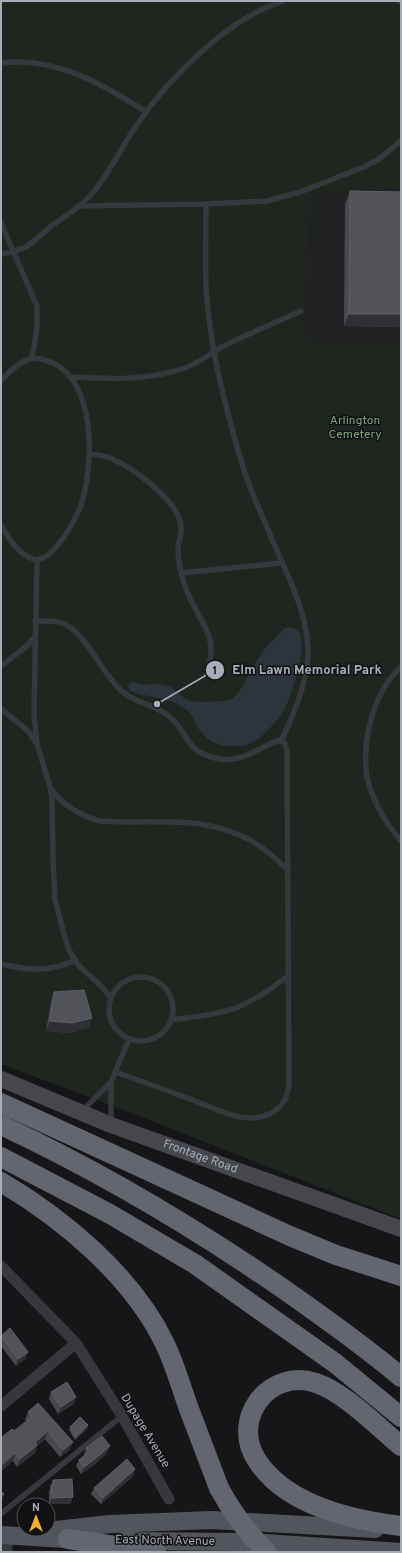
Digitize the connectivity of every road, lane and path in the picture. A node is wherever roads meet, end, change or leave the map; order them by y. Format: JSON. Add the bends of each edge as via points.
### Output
{"nodes":[{"id":1,"x":283,"y":1,"type":"edge"},
{"id":2,"x":1,"y":63,"type":"edge"},
{"id":3,"x":146,"y":112,"type":"junction"},
{"id":4,"x":401,"y":141,"type":"edge"},
{"id":5,"x":206,"y":204,"type":"junction"},
{"id":6,"x":78,"y":206,"type":"junction"},
{"id":7,"x":1,"y":223,"type":"edge"},
{"id":8,"x":13,"y":251,"type":"junction"},
{"id":9,"x":1,"y":254,"type":"edge"},
{"id":10,"x":301,"y":311,"type":"dead end"},
{"id":11,"x":215,"y":352,"type":"junction"},
{"id":12,"x":32,"y":358,"type":"junction"},
{"id":13,"x":70,"y":377,"type":"junction"},
{"id":14,"x":1,"y":381,"type":"edge"},
{"id":15,"x":89,"y":454,"type":"junction"},
{"id":16,"x":1,"y":525,"type":"edge"},
{"id":17,"x":37,"y":560,"type":"junction"},
{"id":18,"x":282,"y":563,"type":"junction"},
{"id":19,"x":181,"y":573,"type":"junction"},
{"id":20,"x":35,"y":621,"type":"junction"},
{"id":21,"x":35,"y":636,"type":"junction"},
{"id":22,"x":1,"y":666,"type":"edge"},
{"id":23,"x":401,"y":667,"type":"edge"},
{"id":24,"x":206,"y":674,"type":"dead end"},
{"id":25,"x":1,"y":709,"type":"edge"},
{"id":26,"x":281,"y":741,"type":"junction"},
{"id":27,"x":37,"y":744,"type":"junction"},
{"id":28,"x":50,"y":787,"type":"junction"},
{"id":29,"x":401,"y":841,"type":"edge"},
{"id":30,"x":288,"y":870,"type":"junction"},
{"id":31,"x":75,"y":960,"type":"junction"},
{"id":32,"x":1,"y":964,"type":"edge"},
{"id":33,"x":288,"y":976,"type":"junction"},
{"id":34,"x":111,"y":998,"type":"junction"},
{"id":35,"x":171,"y":1020,"type":"junction"},
{"id":36,"x":129,"y":1039,"type":"junction"},
{"id":37,"x":115,"y":1072,"type":"junction"},
{"id":38,"x":1,"y":1079,"type":"edge"},
{"id":39,"x":111,"y":1082,"type":"junction"},
{"id":40,"x":1,"y":1103,"type":"edge"},
{"id":41,"x":81,"y":1112,"type":"junction"},
{"id":42,"x":1,"y":1125,"type":"edge"},
{"id":43,"x":111,"y":1125,"type":"junction"},
{"id":44,"x":1,"y":1156,"type":"edge"},
{"id":45,"x":1,"y":1182,"type":"edge"},
{"id":46,"x":401,"y":1229,"type":"edge"},
{"id":47,"x":1,"y":1266,"type":"edge"},
{"id":48,"x":401,"y":1276,"type":"edge"},
{"id":49,"x":76,"y":1343,"type":"junction"},
{"id":50,"x":401,"y":1377,"type":"edge"},
{"id":51,"x":1,"y":1406,"type":"edge"},
{"id":52,"x":122,"y":1416,"type":"junction"},
{"id":53,"x":401,"y":1417,"type":"edge"},
{"id":54,"x":401,"y":1446,"type":"edge"},
{"id":55,"x":169,"y":1499,"type":"dead end"},
{"id":56,"x":2,"y":1513,"type":"dead end"},
{"id":57,"x":401,"y":1526,"type":"edge"},
{"id":58,"x":401,"y":1530,"type":"edge"},
{"id":59,"x":68,"y":1539,"type":"junction"},
{"id":60,"x":5,"y":1541,"type":"edge"},
{"id":61,"x":156,"y":1552,"type":"edge"},
{"id":62,"x":267,"y":1552,"type":"edge"},
{"id":63,"x":401,"y":1552,"type":"edge"}],
"edges":[{"from":1,"to":3,"type":"lane","via":[[256,12],[224,32],[177,77]]},
{"from":2,"to":3,"type":"lane","via":[[28,62],[60,68],[97,83]]},
{"from":3,"to":6,"type":"lane","via":[[99,184]]},
{"from":4,"to":5,"type":"lane","via":[[379,159],[364,167],[300,192],[267,201]]},
{"from":5,"to":6,"type":"lane"},
{"from":5,"to":11,"type":"lane","via":[[206,286]]},
{"from":6,"to":8,"type":"lane","via":[[27,246]]},
{"from":7,"to":8,"type":"lane"},
{"from":8,"to":9,"type":"lane"},
{"from":8,"to":12,"type":"lane","via":[[37,306],[37,328]]},
{"from":10,"to":11,"type":"lane","via":[[229,343]]},
{"from":11,"to":13,"type":"lane","via":[[186,368],[141,378]]},
{"from":11,"to":18,"type":"lane","via":[[225,404],[241,458]]},
{"from":12,"to":13,"type":"lane","via":[[54,364]]},
{"from":12,"to":14,"type":"lane","via":[[12,368]]},
{"from":13,"to":15,"type":"lane","via":[[85,407]]},
{"from":15,"to":17,"type":"lane","via":[[86,486],[75,520],[56,548]]},
{"from":15,"to":19,"type":"lane","via":[[101,455],[119,462],[156,488],[175,510],[181,526],[178,550]]},
{"from":16,"to":17,"type":"lane","via":[[22,554]]},
{"from":17,"to":20,"type":"lane"},
{"from":18,"to":19,"type":"lane"},
{"from":18,"to":26,"type":"lane","via":[[297,595],[308,650],[298,702]]},
{"from":19,"to":24,"type":"lane","via":[[210,640],[212,651]]},
{"from":20,"to":21,"type":"lane"},
{"from":20,"to":26,"type":"lane","via":[[53,621],[68,625],[116,686],[130,698],[167,714],[192,746],[204,755],[220,760],[238,758],[272,742]]},
{"from":21,"to":22,"type":"lane","via":[[23,650]]},
{"from":21,"to":27,"type":"lane","via":[[34,714]]},
{"from":23,"to":29,"type":"lane","via":[[384,688],[374,709],[367,734],[366,763],[372,793],[385,822]]},
{"from":25,"to":27,"type":"lane","via":[[26,730]]},
{"from":26,"to":30,"type":"lane","via":[[287,749]]},
{"from":27,"to":28,"type":"lane"},
{"from":28,"to":30,"type":"lane","via":[[66,805],[88,818],[100,821],[192,822],[228,830],[257,843]]},
{"from":28,"to":31,"type":"lane","via":[[55,899],[64,934]]},
{"from":30,"to":33,"type":"lane"},
{"from":31,"to":32,"type":"lane","via":[[61,967],[37,970]]},
{"from":31,"to":34,"type":"lane"},
{"from":33,"to":35,"type":"lane","via":[[266,992],[238,1007]]},
{"from":33,"to":37,"type":"lane","via":[[288,1095],[272,1113],[254,1118],[236,1116]]},
{"from":34,"to":35,"type":"lane","via":[[117,988],[128,980],[141,977],[154,980],[164,988],[171,1000]]},
{"from":34,"to":36,"type":"lane","via":[[108,1012],[110,1019],[118,1033]]},
{"from":35,"to":36,"type":"lane","via":[[166,1030],[155,1038],[143,1041]]},
{"from":36,"to":37,"type":"lane"},
{"from":37,"to":39,"type":"lane"},
{"from":38,"to":41,"type":"street","name":"Frontage Road"},
{"from":39,"to":41,"type":"lane"},
{"from":39,"to":43,"type":"lane"},
{"from":40,"to":48,"type":"highway","via":[[290,1236],[336,1255]]},
{"from":41,"to":43,"type":"street","name":"Frontage Road"},
{"from":42,"to":50,"type":"highway","via":[[101,1175],[181,1221],[311,1308]]},
{"from":43,"to":46,"type":"street","name":"Frontage Road"},
{"from":44,"to":53,"type":"highway","via":[[110,1214],[194,1264],[336,1363]]},
{"from":45,"to":62,"type":"highway","bridge":true,"via":[[51,1215],[108,1266],[129,1289],[164,1342],[174,1364],[219,1488],[243,1527]]},
{"from":47,"to":49,"type":"street"},
{"from":49,"to":51,"type":"street"},
{"from":49,"to":52,"type":"street","name":"Dupage Avenue"},
{"from":52,"to":55,"type":"street","name":"Dupage Avenue"},
{"from":52,"to":56,"type":"lane"},
{"from":54,"to":57,"type":"highway","via":[[329,1388],[300,1380],[286,1382],[264,1394],[251,1412],[248,1426],[251,1449],[258,1462],[273,1478],[300,1498],[341,1515]]},
{"from":58,"to":60,"type":"main road","name":"East North Avenue","via":[[212,1520],[110,1524],[36,1532]]},
{"from":59,"to":60,"type":"main road","name":"East North Avenue"},
{"from":59,"to":61,"type":"highway"},
{"from":59,"to":63,"type":"main road","name":"East North Avenue","via":[[248,1542]]}]}
